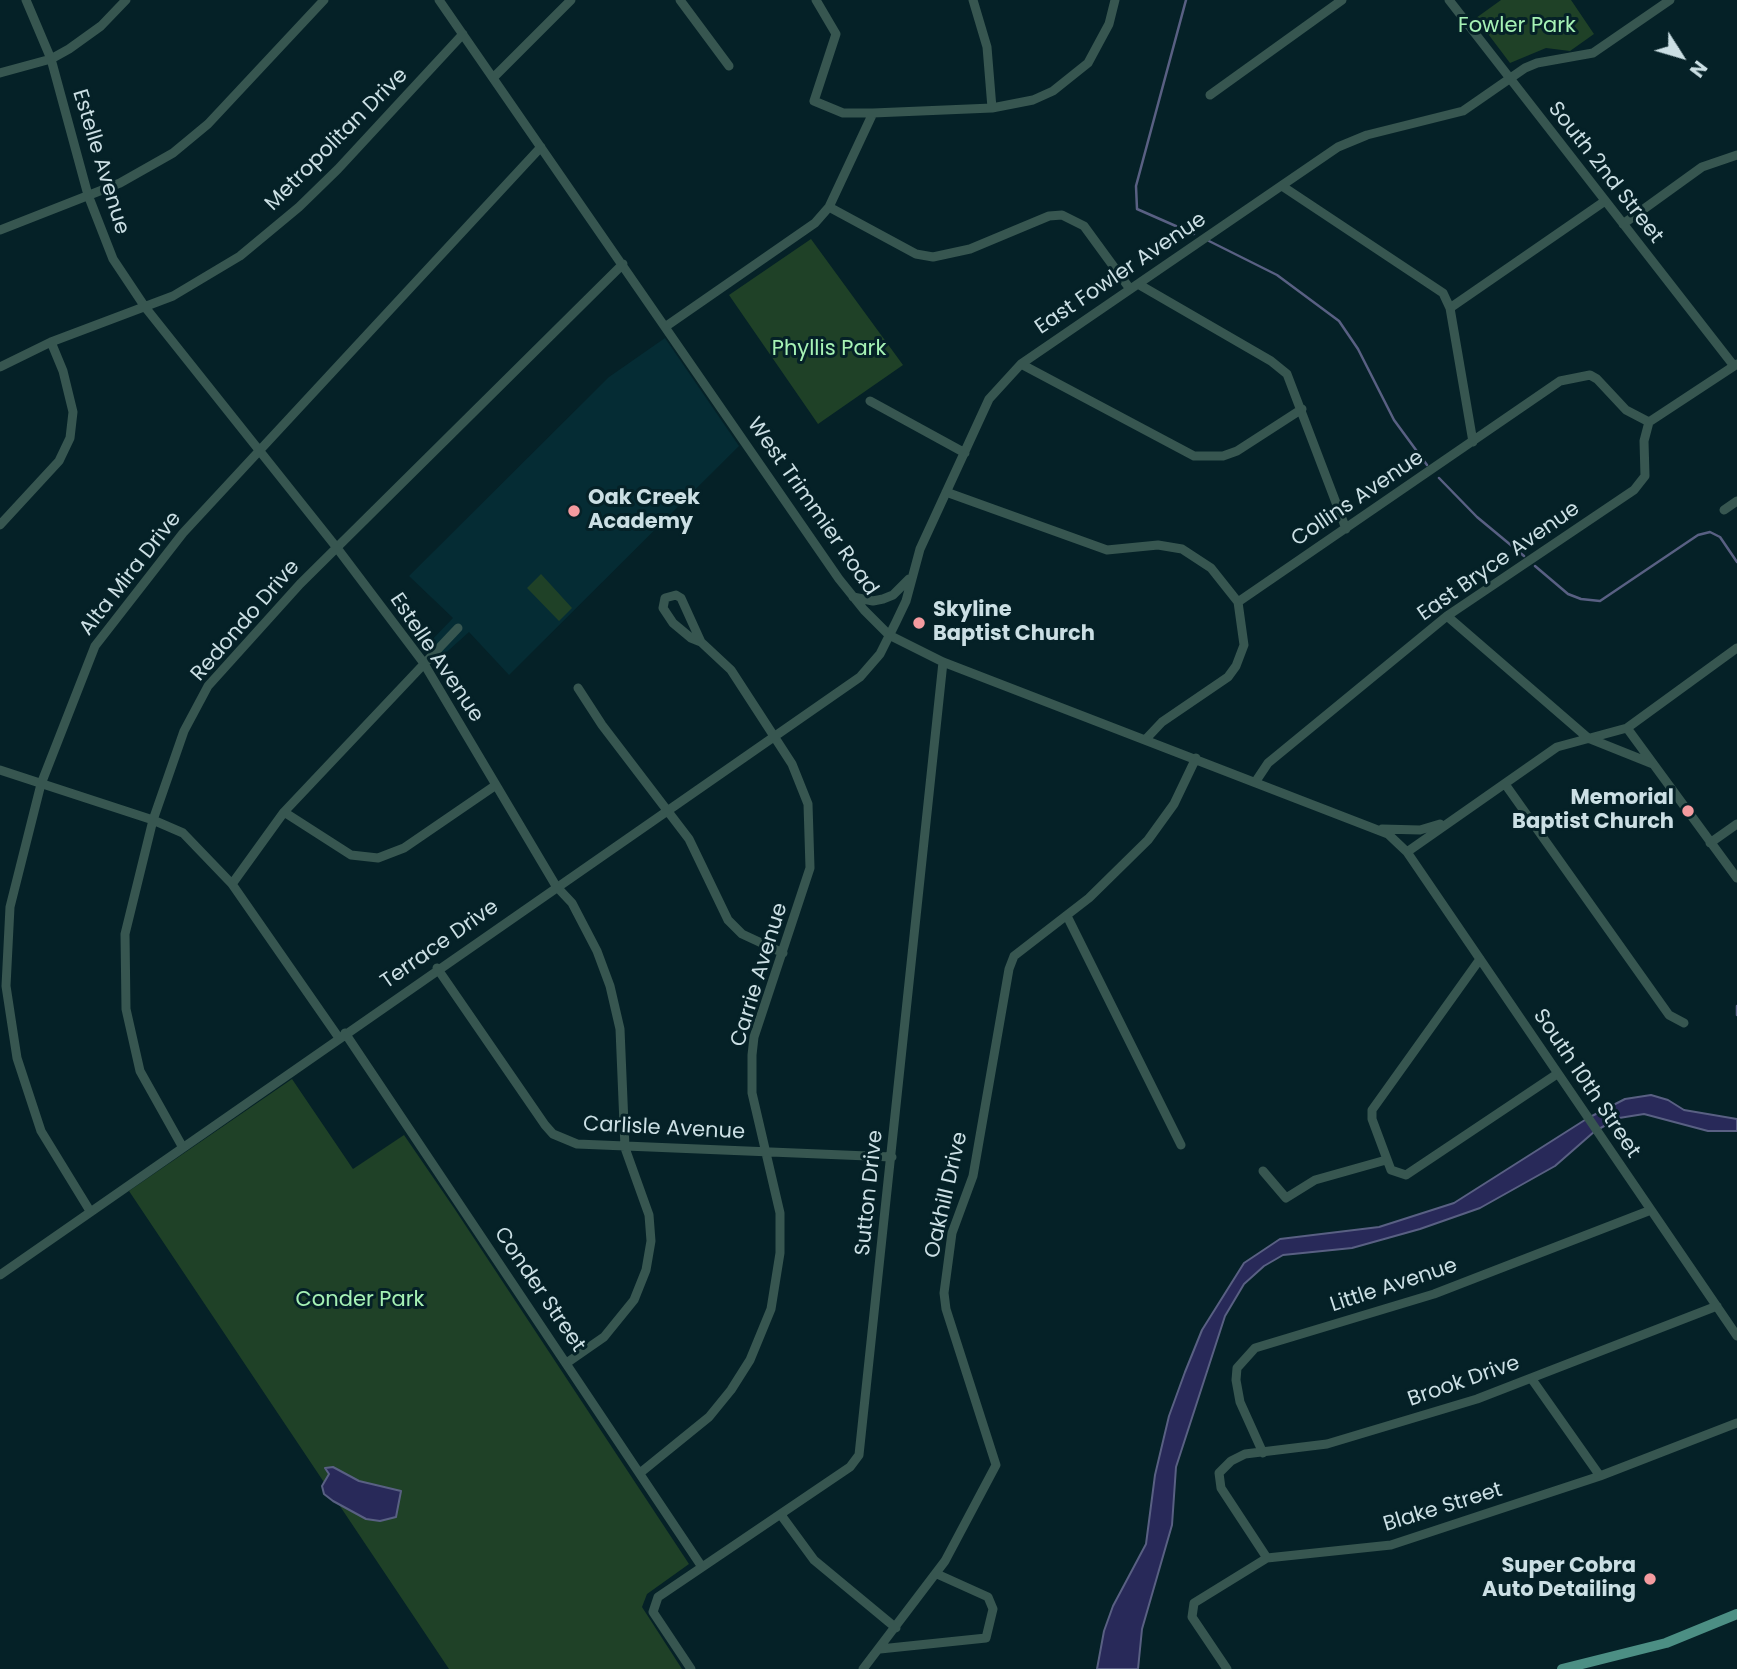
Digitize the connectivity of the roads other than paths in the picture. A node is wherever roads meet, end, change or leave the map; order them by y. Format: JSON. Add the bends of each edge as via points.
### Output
{"nodes":[{"id":1,"x":26,"y":0,"type":"edge"},
{"id":2,"x":126,"y":0,"type":"edge"},
{"id":3,"x":324,"y":0,"type":"edge"},
{"id":4,"x":439,"y":0,"type":"edge"},
{"id":5,"x":570,"y":0,"type":"edge"},
{"id":6,"x":680,"y":0,"type":"edge"},
{"id":7,"x":816,"y":0,"type":"edge"},
{"id":8,"x":973,"y":0,"type":"edge"},
{"id":9,"x":1115,"y":0,"type":"edge"},
{"id":10,"x":1342,"y":0,"type":"edge"},
{"id":11,"x":1450,"y":0,"type":"edge"},
{"id":12,"x":1670,"y":0,"type":"edge"},
{"id":13,"x":463,"y":34,"type":"junction"},
{"id":14,"x":51,"y":59,"type":"junction"},
{"id":15,"x":729,"y":66,"type":"dead end"},
{"id":16,"x":0,"y":73,"type":"edge"},
{"id":17,"x":493,"y":78,"type":"junction"},
{"id":18,"x":1510,"y":78,"type":"junction"},
{"id":19,"x":1210,"y":94,"type":"dead end"},
{"id":20,"x":992,"y":108,"type":"junction"},
{"id":21,"x":873,"y":113,"type":"junction"},
{"id":22,"x":541,"y":147,"type":"junction"},
{"id":23,"x":1737,"y":155,"type":"edge"},
{"id":24,"x":1282,"y":186,"type":"junction"},
{"id":25,"x":88,"y":195,"type":"junction"},
{"id":26,"x":1605,"y":201,"type":"junction"},
{"id":27,"x":829,"y":207,"type":"junction"},
{"id":28,"x":1623,"y":224,"type":"junction"},
{"id":29,"x":0,"y":230,"type":"edge"},
{"id":30,"x":623,"y":264,"type":"junction"},
{"id":31,"x":1134,"y":287,"type":"junction"},
{"id":32,"x":145,"y":307,"type":"junction"},
{"id":33,"x":1450,"y":308,"type":"junction"},
{"id":34,"x":665,"y":327,"type":"junction"},
{"id":35,"x":51,"y":342,"type":"junction"},
{"id":36,"x":1021,"y":364,"type":"junction"},
{"id":37,"x":1735,"y":365,"type":"edge"},
{"id":38,"x":0,"y":367,"type":"edge"},
{"id":39,"x":870,"y":401,"type":"dead end"},
{"id":40,"x":1302,"y":409,"type":"junction"},
{"id":41,"x":1649,"y":422,"type":"junction"},
{"id":42,"x":1473,"y":442,"type":"junction"},
{"id":43,"x":260,"y":449,"type":"junction"},
{"id":44,"x":964,"y":453,"type":"junction"},
{"id":45,"x":946,"y":492,"type":"junction"},
{"id":46,"x":1737,"y":501,"type":"edge"},
{"id":47,"x":1724,"y":510,"type":"dead end"},
{"id":48,"x":0,"y":525,"type":"edge"},
{"id":49,"x":1346,"y":530,"type":"junction"},
{"id":50,"x":337,"y":548,"type":"junction"},
{"id":51,"x":909,"y":579,"type":"junction"},
{"id":52,"x":853,"y":597,"type":"junction"},
{"id":53,"x":1238,"y":603,"type":"junction"},
{"id":54,"x":1447,"y":616,"type":"junction"},
{"id":55,"x":458,"y":628,"type":"dead end"},
{"id":56,"x":889,"y":635,"type":"junction"},
{"id":57,"x":701,"y":642,"type":"junction"},
{"id":58,"x":1737,"y":648,"type":"edge"},
{"id":59,"x":423,"y":662,"type":"junction"},
{"id":60,"x":943,"y":662,"type":"junction"},
{"id":61,"x":578,"y":688,"type":"dead end"},
{"id":62,"x":1627,"y":728,"type":"junction"},
{"id":63,"x":776,"y":736,"type":"junction"},
{"id":64,"x":1588,"y":738,"type":"junction"},
{"id":65,"x":1145,"y":740,"type":"junction"},
{"id":66,"x":1196,"y":758,"type":"junction"},
{"id":67,"x":1653,"y":764,"type":"junction"},
{"id":68,"x":0,"y":770,"type":"edge"},
{"id":69,"x":1256,"y":781,"type":"junction"},
{"id":70,"x":41,"y":784,"type":"junction"},
{"id":71,"x":1504,"y":784,"type":"junction"},
{"id":72,"x":496,"y":785,"type":"junction"},
{"id":73,"x":668,"y":810,"type":"junction"},
{"id":74,"x":284,"y":812,"type":"junction"},
{"id":75,"x":1455,"y":818,"type":"junction"},
{"id":76,"x":153,"y":820,"type":"junction"},
{"id":77,"x":1737,"y":824,"type":"edge"},
{"id":78,"x":1381,"y":829,"type":"junction"},
{"id":79,"x":1710,"y":843,"type":"junction"},
{"id":80,"x":1407,"y":852,"type":"junction"},
{"id":81,"x":1737,"y":878,"type":"edge"},
{"id":82,"x":232,"y":884,"type":"junction"},
{"id":83,"x":556,"y":886,"type":"junction"},
{"id":84,"x":1067,"y":916,"type":"junction"},
{"id":85,"x":783,"y":953,"type":"junction"},
{"id":86,"x":1480,"y":959,"type":"junction"},
{"id":87,"x":437,"y":968,"type":"junction"},
{"id":88,"x":1684,"y":1023,"type":"dead end"},
{"id":89,"x":342,"y":1035,"type":"junction"},
{"id":90,"x":1557,"y":1074,"type":"junction"},
{"id":91,"x":1181,"y":1145,"type":"dead end"},
{"id":92,"x":182,"y":1146,"type":"junction"},
{"id":93,"x":625,"y":1148,"type":"junction"},
{"id":94,"x":767,"y":1152,"type":"junction"},
{"id":95,"x":892,"y":1157,"type":"junction"},
{"id":96,"x":1386,"y":1160,"type":"junction"},
{"id":97,"x":1263,"y":1171,"type":"dead end"},
{"id":98,"x":1651,"y":1210,"type":"junction"},
{"id":99,"x":90,"y":1211,"type":"junction"},
{"id":100,"x":0,"y":1275,"type":"edge"},
{"id":101,"x":1717,"y":1306,"type":"junction"},
{"id":102,"x":1737,"y":1336,"type":"edge"},
{"id":103,"x":568,"y":1362,"type":"junction"},
{"id":104,"x":1531,"y":1378,"type":"junction"},
{"id":105,"x":1737,"y":1423,"type":"edge"},
{"id":106,"x":1263,"y":1453,"type":"junction"},
{"id":107,"x":640,"y":1473,"type":"junction"},
{"id":108,"x":1600,"y":1476,"type":"junction"},
{"id":109,"x":780,"y":1515,"type":"junction"},
{"id":110,"x":1267,"y":1558,"type":"junction"},
{"id":111,"x":702,"y":1567,"type":"junction"},
{"id":112,"x":937,"y":1574,"type":"junction"},
{"id":113,"x":1737,"y":1614,"type":"edge"},
{"id":114,"x":896,"y":1628,"type":"junction"},
{"id":115,"x":880,"y":1648,"type":"junction"},
{"id":116,"x":691,"y":1669,"type":"edge"},
{"id":117,"x":863,"y":1669,"type":"edge"},
{"id":118,"x":1227,"y":1669,"type":"edge"},
{"id":119,"x":1562,"y":1669,"type":"edge"}],
"edges":[{"from":1,"to":14,"type":"street","name":"Estelle Avenue"},
{"from":2,"to":14,"type":"street","via":[[86,39]]},
{"from":3,"to":25,"type":"street","via":[[191,138],[154,165]]},
{"from":4,"to":13,"type":"street","name":"West Trimmier Road"},
{"from":5,"to":17,"type":"street"},
{"from":6,"to":15,"type":"street"},
{"from":7,"to":21,"type":"street","via":[[836,34],[814,101],[844,113]]},
{"from":8,"to":20,"type":"street","via":[[987,47]]},
{"from":9,"to":20,"type":"street","via":[[1100,44],[1077,74],[1032,100]]},
{"from":10,"to":19,"type":"street"},
{"from":11,"to":18,"type":"street","name":"South 2nd Street"},
{"from":12,"to":18,"type":"street","name":"East Fowler Avenue","via":[[1592,53],[1537,63]]},
{"from":13,"to":17,"type":"street","name":"West Trimmier Road"},
{"from":13,"to":32,"type":"street","name":"Metropolitan Drive","via":[[299,207],[217,270]]},
{"from":14,"to":16,"type":"street"},
{"from":14,"to":25,"type":"street","name":"Estelle Avenue"},
{"from":17,"to":22,"type":"street","name":"West Trimmier Road"},
{"from":18,"to":24,"type":"street","name":"East Fowler Avenue","via":[[1464,111],[1351,141]]},
{"from":18,"to":26,"type":"street","name":"South 2nd Street"},
{"from":20,"to":21,"type":"street"},
{"from":21,"to":27,"type":"street"},
{"from":22,"to":30,"type":"street","name":"West Trimmier Road"},
{"from":22,"to":43,"type":"street","name":"Alta Mira Drive"},
{"from":23,"to":28,"type":"street","via":[[1702,167]]},
{"from":24,"to":31,"type":"street","name":"East Fowler Avenue"},
{"from":24,"to":33,"type":"street","via":[[1443,293]]},
{"from":25,"to":29,"type":"street"},
{"from":25,"to":32,"type":"street","name":"Estelle Avenue","via":[[113,259]]},
{"from":26,"to":28,"type":"street","name":"South 2nd Street"},
{"from":26,"to":33,"type":"street"},
{"from":27,"to":31,"type":"street","via":[[916,254],[933,257],[970,249],[1049,216],[1062,215],[1084,226]]},
{"from":27,"to":34,"type":"street","via":[[815,223]]},
{"from":28,"to":37,"type":"street","name":"South 2nd Street"},
{"from":30,"to":34,"type":"street","name":"West Trimmier Road"},
{"from":30,"to":50,"type":"street","name":"Redondo Drive"},
{"from":31,"to":36,"type":"street","name":"East Fowler Avenue"},
{"from":31,"to":40,"type":"street","via":[[1281,368]]},
{"from":32,"to":35,"type":"street","name":"Metropolitan Drive"},
{"from":32,"to":43,"type":"street","name":"Estelle Avenue"},
{"from":33,"to":42,"type":"street"},
{"from":34,"to":52,"type":"street","name":"West Trimmier Road"},
{"from":35,"to":38,"type":"street","name":"Metropolitan Drive"},
{"from":35,"to":48,"type":"street","via":[[73,412],[70,438],[59,461]]},
{"from":36,"to":40,"type":"street","via":[[1194,456],[1237,451]]},
{"from":36,"to":44,"type":"street","name":"East Fowler Avenue","via":[[989,399]]},
{"from":37,"to":41,"type":"street"},
{"from":39,"to":44,"type":"street"},
{"from":40,"to":49,"type":"street"},
{"from":41,"to":42,"type":"street","name":"Collins Avenue","via":[[1626,410],[1597,379],[1580,374],[1560,381]]},
{"from":41,"to":54,"type":"street","name":"East Bryce Avenue","via":[[1644,441],[1645,476],[1634,490]]},
{"from":42,"to":49,"type":"street","name":"Collins Avenue"},
{"from":43,"to":50,"type":"street","name":"Estelle Avenue"},
{"from":43,"to":70,"type":"street","name":"Alta Mira Drive","via":[[183,533],[94,646]]},
{"from":44,"to":45,"type":"street","name":"East Fowler Avenue"},
{"from":45,"to":51,"type":"street","name":"East Fowler Avenue"},
{"from":45,"to":53,"type":"street","via":[[1107,550],[1158,545],[1182,549],[1211,568]]},
{"from":46,"to":47,"type":"street"},
{"from":49,"to":53,"type":"street","name":"Collins Avenue"},
{"from":50,"to":59,"type":"street","name":"Estelle Avenue"},
{"from":50,"to":76,"type":"street","name":"Redondo Drive","via":[[208,685],[184,731]]},
{"from":51,"to":52,"type":"street","via":[[883,599]]},
{"from":51,"to":56,"type":"street","name":"East Fowler Avenue","via":[[906,601]]},
{"from":52,"to":56,"type":"street","name":"West Trimmier Road"},
{"from":53,"to":65,"type":"street","via":[[1244,645],[1236,666]]},
{"from":54,"to":64,"type":"street"},
{"from":54,"to":69,"type":"street","name":"East Bryce Avenue","via":[[1268,763]]},
{"from":55,"to":59,"type":"street"},
{"from":56,"to":60,"type":"street","name":"West Trimmier Road"},
{"from":56,"to":63,"type":"street","name":"Terrace Drive","via":[[860,677]]},
{"from":57,"to":57,"type":"street","name":"Carrie Avenue","via":[[673,624],[663,608],[665,598],[681,598]]},
{"from":57,"to":63,"type":"street","name":"Carrie Avenue","via":[[732,670]]},
{"from":58,"to":62,"type":"street"},
{"from":59,"to":72,"type":"street","name":"Estelle Avenue"},
{"from":59,"to":74,"type":"street"},
{"from":60,"to":65,"type":"street","name":"West Trimmier Road"},
{"from":60,"to":95,"type":"street","name":"Sutton Drive"},
{"from":61,"to":73,"type":"street"},
{"from":62,"to":64,"type":"street"},
{"from":62,"to":67,"type":"street"},
{"from":63,"to":73,"type":"street","name":"Terrace Drive"},
{"from":63,"to":85,"type":"street","name":"Carrie Avenue","via":[[808,804],[811,845],[806,886]]},
{"from":64,"to":67,"type":"street"},
{"from":64,"to":71,"type":"street","via":[[1557,747]]},
{"from":65,"to":66,"type":"street","name":"West Trimmier Road"},
{"from":66,"to":69,"type":"street","name":"West Trimmier Road"},
{"from":66,"to":84,"type":"street","name":"Oakhill Drive","via":[[1174,804],[1149,840]]},
{"from":67,"to":79,"type":"street"},
{"from":68,"to":70,"type":"street","name":"Conder Street"},
{"from":69,"to":78,"type":"street","name":"West Trimmier Road"},
{"from":70,"to":76,"type":"street","name":"Conder Street"},
{"from":70,"to":99,"type":"street","name":"Alta Mira Drive","via":[[10,907],[6,986],[17,1058],[41,1131]]},
{"from":71,"to":75,"type":"street"},
{"from":71,"to":88,"type":"street","via":[[1669,1015]]},
{"from":72,"to":74,"type":"street","via":[[404,848],[378,858],[351,855]]},
{"from":72,"to":83,"type":"street","name":"Estelle Avenue"},
{"from":73,"to":83,"type":"street","name":"Terrace Drive"},
{"from":73,"to":85,"type":"street","via":[[694,847],[735,929]]},
{"from":74,"to":82,"type":"street"},
{"from":75,"to":78,"type":"street","via":[[1420,830]]},
{"from":75,"to":80,"type":"street"},
{"from":76,"to":82,"type":"street","name":"Conder Street","via":[[183,833]]},
{"from":76,"to":92,"type":"street","name":"Redondo Drive","via":[[125,934],[126,1009],[140,1071]]},
{"from":77,"to":79,"type":"street"},
{"from":78,"to":80,"type":"street","name":"West Trimmier Road"},
{"from":79,"to":81,"type":"street"},
{"from":80,"to":86,"type":"street","name":"South 10th Street"},
{"from":82,"to":89,"type":"street","name":"Conder Street"},
{"from":83,"to":87,"type":"street","name":"Terrace Drive"},
{"from":83,"to":93,"type":"street","name":"Estelle Avenue","via":[[586,927],[610,986],[621,1029]]},
{"from":84,"to":91,"type":"street"},
{"from":84,"to":112,"type":"street","name":"Oakhill Drive","via":[[1014,956],[1009,969],[973,1176],[952,1233],[946,1309],[996,1465]]},
{"from":85,"to":94,"type":"street","name":"Carrie Avenue","via":[[754,1037],[750,1077]]},
{"from":86,"to":90,"type":"street","name":"South 10th Street"},
{"from":86,"to":96,"type":"street","via":[[1372,1110]]},
{"from":87,"to":89,"type":"street","name":"Terrace Drive"},
{"from":87,"to":93,"type":"street","name":"Carlisle Avenue","via":[[553,1134],[577,1144]]},
{"from":89,"to":92,"type":"street","name":"Terrace Drive"},
{"from":89,"to":103,"type":"street","name":"Conder Street"},
{"from":90,"to":96,"type":"street","via":[[1406,1174],[1391,1170]]},
{"from":90,"to":98,"type":"street","name":"South 10th Street"},
{"from":92,"to":99,"type":"street","name":"Terrace Drive"},
{"from":93,"to":94,"type":"street","name":"Carlisle Avenue"},
{"from":93,"to":103,"type":"street","name":"Estelle Avenue","via":[[649,1215],[646,1270],[620,1321]]},
{"from":94,"to":95,"type":"street","name":"Carlisle Avenue"},
{"from":94,"to":107,"type":"street","name":"Carrie Avenue","via":[[781,1232],[777,1283],[761,1336],[731,1390],[709,1417]]},
{"from":95,"to":109,"type":"street","name":"Sutton Drive","via":[[859,1455],[850,1467]]},
{"from":96,"to":97,"type":"street","via":[[1315,1180],[1286,1198]]},
{"from":98,"to":101,"type":"street","name":"South 10th Street"},
{"from":98,"to":106,"type":"street","name":"Little Avenue","via":[[1434,1294],[1255,1348],[1237,1368],[1236,1380],[1240,1402]]},
{"from":99,"to":100,"type":"street","name":"Terrace Drive"},
{"from":101,"to":102,"type":"street","name":"South 10th Street"},
{"from":101,"to":104,"type":"street","name":"Brook Drive"},
{"from":103,"to":107,"type":"street","name":"Conder Street"},
{"from":104,"to":106,"type":"street","name":"Brook Drive","via":[[1327,1444]]},
{"from":104,"to":108,"type":"street"},
{"from":105,"to":108,"type":"street","name":"Blake Street"},
{"from":106,"to":110,"type":"street","name":"Brook Drive","via":[[1245,1454],[1219,1473],[1221,1488]]},
{"from":107,"to":111,"type":"street","name":"Conder Street"},
{"from":108,"to":110,"type":"street","name":"Blake Street","via":[[1391,1545]]},
{"from":109,"to":111,"type":"street","name":"Sutton Drive"},
{"from":109,"to":114,"type":"street","via":[[814,1560]]},
{"from":110,"to":118,"type":"street","name":"Blake Street","via":[[1194,1603],[1192,1618]]},
{"from":111,"to":116,"type":"street","name":"Sutton Drive","via":[[658,1597],[653,1612]]},
{"from":112,"to":114,"type":"street","name":"Oakhill Drive"},
{"from":112,"to":115,"type":"street","via":[[988,1597],[993,1609],[986,1639]]},
{"from":113,"to":119,"type":"main road","via":[[1666,1643]]},
{"from":114,"to":115,"type":"street","name":"Oakhill Drive"},
{"from":115,"to":117,"type":"street","name":"Oakhill Drive"}]}
